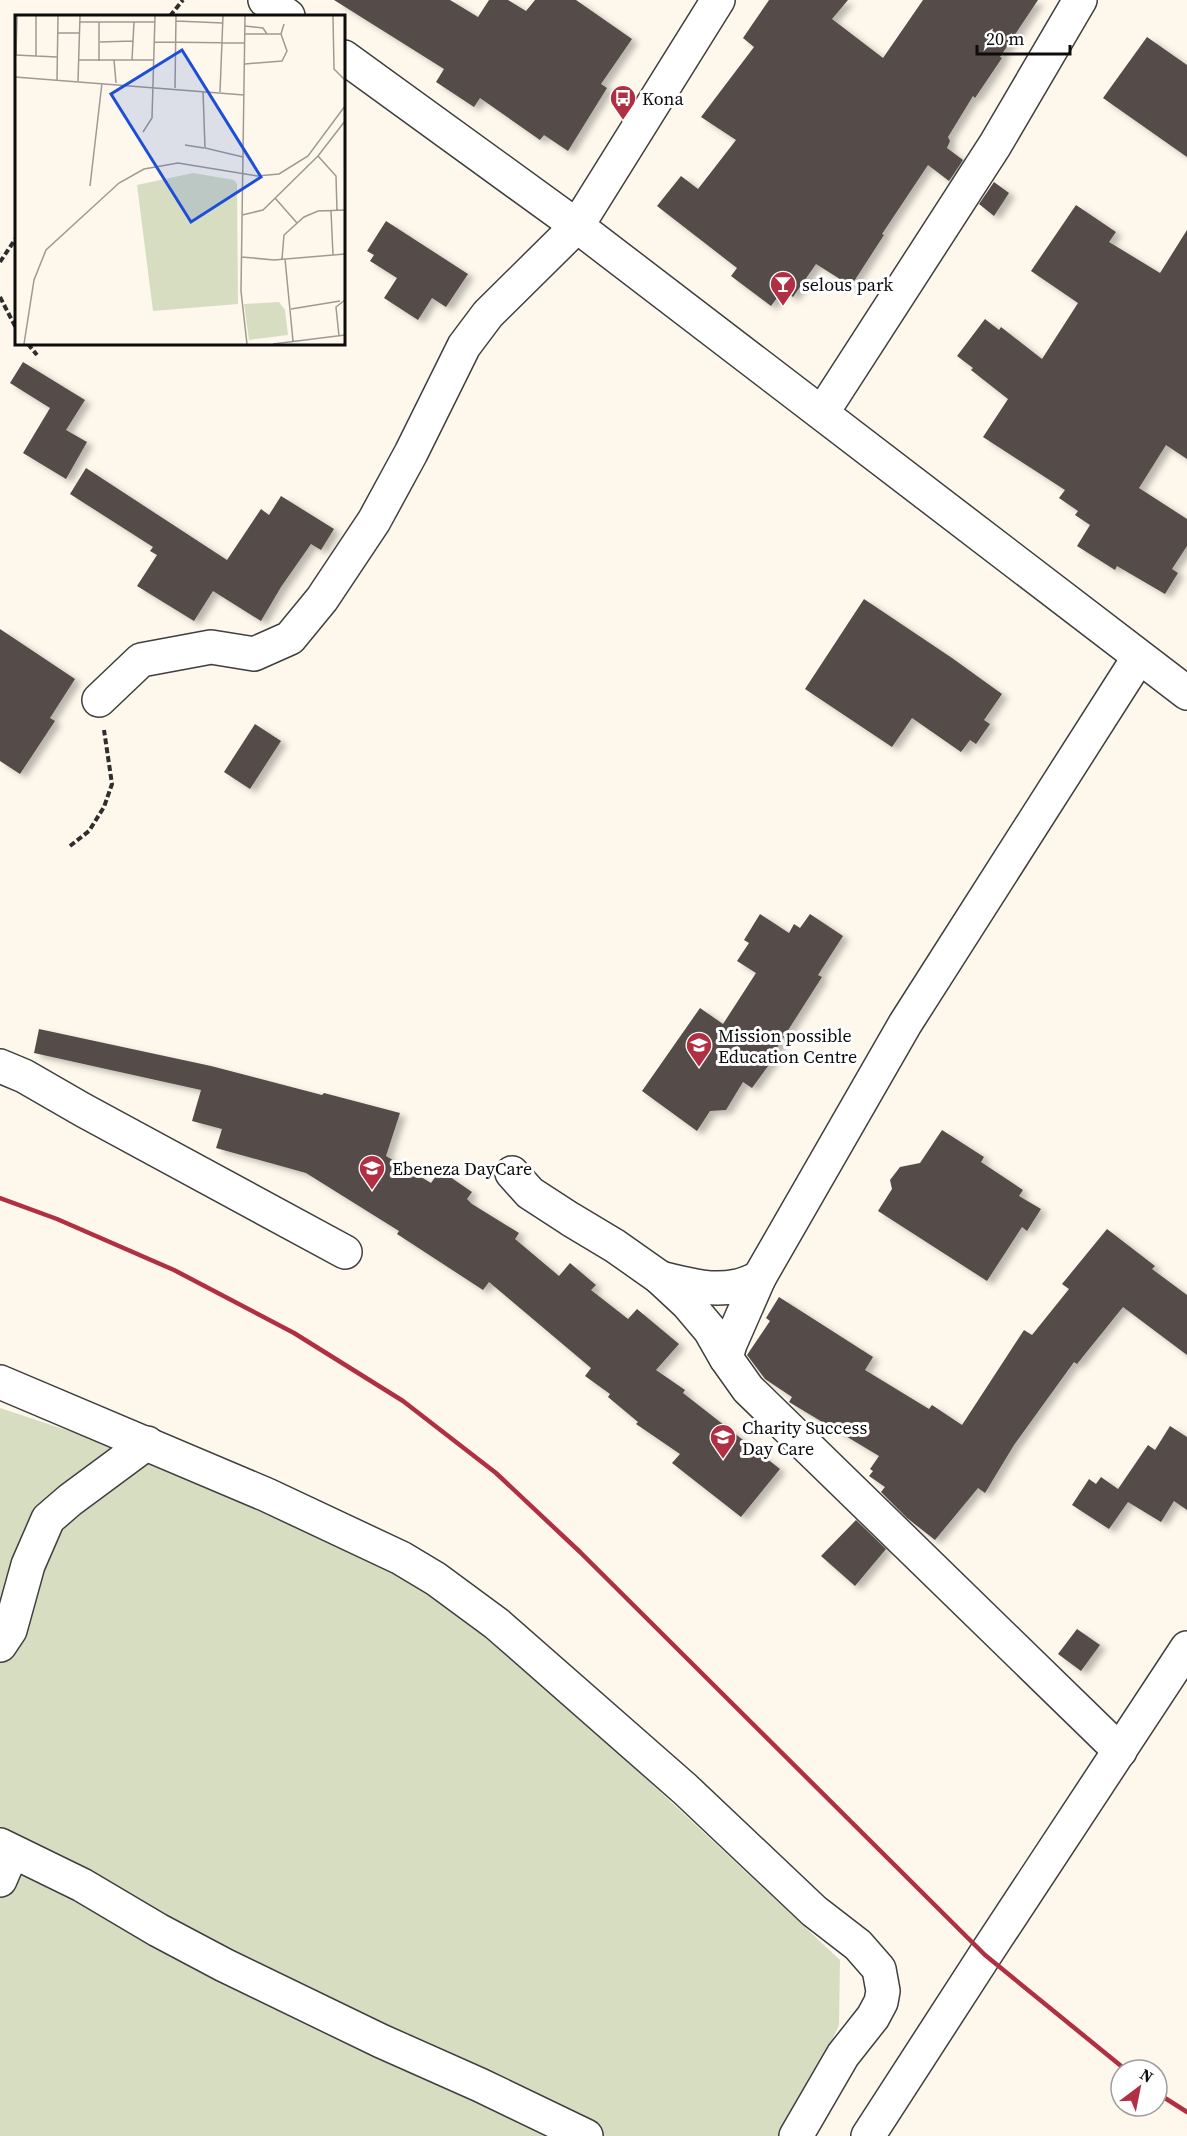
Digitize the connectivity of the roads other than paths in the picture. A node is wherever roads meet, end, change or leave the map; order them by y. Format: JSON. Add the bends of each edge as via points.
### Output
{"nodes":[{"id":1,"x":265,"y":0,"type":"edge"},
{"id":2,"x":718,"y":0,"type":"edge"},
{"id":3,"x":1080,"y":0,"type":"edge"},
{"id":4,"x":287,"y":15,"type":"edge"},
{"id":5,"x":345,"y":58,"type":"edge"},
{"id":6,"x":577,"y":226,"type":"junction"},
{"id":7,"x":822,"y":413,"type":"junction"},
{"id":8,"x":1139,"y":657,"type":"junction"},
{"id":9,"x":1187,"y":693,"type":"edge"},
{"id":10,"x":99,"y":700,"type":"road end"},
{"id":11,"x":0,"y":1066,"type":"edge"},
{"id":12,"x":512,"y":1173,"type":"dead end"},
{"id":13,"x":345,"y":1252,"type":"dead end"},
{"id":14,"x":659,"y":1277,"type":"junction"},
{"id":15,"x":759,"y":1278,"type":"junction"},
{"id":16,"x":726,"y":1359,"type":"junction"},
{"id":17,"x":0,"y":1382,"type":"edge"},
{"id":18,"x":147,"y":1443,"type":"junction"},
{"id":19,"x":0,"y":1645,"type":"edge"},
{"id":20,"x":1187,"y":1648,"type":"edge"},
{"id":21,"x":1120,"y":1751,"type":"junction"},
{"id":22,"x":4,"y":1859,"type":"edge"},
{"id":23,"x":586,"y":2136,"type":"edge"},
{"id":24,"x":796,"y":2136,"type":"edge"},
{"id":25,"x":868,"y":2136,"type":"edge"}],
"edges":[{"from":1,"to":4,"type":"street"},
{"from":2,"to":6,"type":"street"},
{"from":3,"to":7,"type":"street","via":[[995,145]]},
{"from":5,"to":6,"type":"street"},
{"from":6,"to":7,"type":"street"},
{"from":6,"to":10,"type":"street","via":[[488,314],[464,346],[374,521],[322,599],[290,638],[254,654],[211,647],[141,660]]},
{"from":7,"to":8,"type":"street"},
{"from":8,"to":9,"type":"street"},
{"from":8,"to":15,"type":"street","via":[[905,1024]]},
{"from":11,"to":13,"type":"street"},
{"from":12,"to":14,"type":"street","via":[[530,1193]]},
{"from":14,"to":15,"type":"street","via":[[711,1288],[737,1286]]},
{"from":14,"to":16,"type":"street","via":[[710,1330]]},
{"from":15,"to":16,"type":"street"},
{"from":16,"to":21,"type":"street","via":[[748,1389]]},
{"from":17,"to":18,"type":"street"},
{"from":18,"to":19,"type":"street","via":[[48,1519],[28,1564],[10,1630]]},
{"from":18,"to":24,"type":"street","via":[[401,1558],[470,1602],[676,1781],[814,1911],[858,1945],[879,1970],[883,1991],[876,2012],[843,2055]]},
{"from":20,"to":21,"type":"street"},
{"from":21,"to":25,"type":"street"},
{"from":22,"to":23,"type":"street","via":[[82,1885],[244,1975]]}]}
